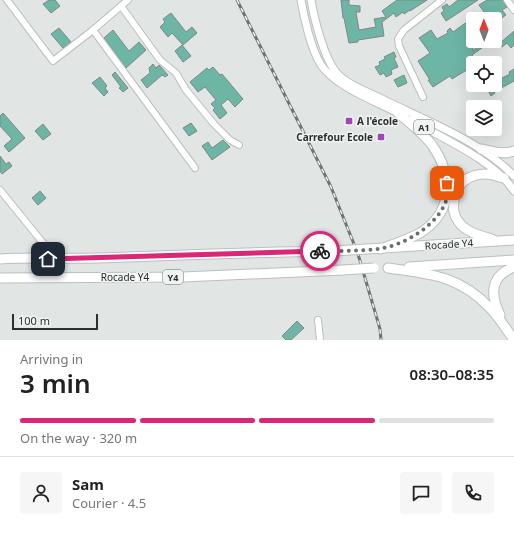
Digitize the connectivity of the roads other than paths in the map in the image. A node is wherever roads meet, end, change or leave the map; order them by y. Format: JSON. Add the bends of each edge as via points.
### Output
{"nodes":[{"id":1,"x":7,"y":0,"type":"edge"},
{"id":2,"x":128,"y":0,"type":"edge"},
{"id":3,"x":301,"y":0,"type":"edge"},
{"id":4,"x":311,"y":0,"type":"edge"},
{"id":5,"x":442,"y":0,"type":"edge"},
{"id":6,"x":507,"y":0,"type":"edge"},
{"id":7,"x":121,"y":6,"type":"junction"},
{"id":8,"x":514,"y":10,"type":"edge"},
{"id":9,"x":93,"y":30,"type":"junction"},
{"id":10,"x":423,"y":97,"type":"dead end"},
{"id":11,"x":398,"y":113,"type":"junction"},
{"id":12,"x":239,"y":145,"type":"dead end"},
{"id":13,"x":481,"y":149,"type":"junction"},
{"id":14,"x":514,"y":151,"type":"edge"},
{"id":15,"x":196,"y":168,"type":"dead end"},
{"id":16,"x":514,"y":176,"type":"edge"},
{"id":17,"x":504,"y":178,"type":"junction"},
{"id":18,"x":0,"y":190,"type":"edge"},
{"id":19,"x":514,"y":191,"type":"edge"},
{"id":20,"x":514,"y":240,"type":"edge"},
{"id":21,"x":500,"y":241,"type":"junction"},
{"id":22,"x":380,"y":249,"type":"junction"},
{"id":23,"x":0,"y":259,"type":"edge"},
{"id":24,"x":56,"y":259,"type":"junction"},
{"id":25,"x":514,"y":260,"type":"edge"},
{"id":26,"x":514,"y":267,"type":"edge"},
{"id":27,"x":388,"y":268,"type":"junction"},
{"id":28,"x":0,"y":278,"type":"edge"},
{"id":29,"x":318,"y":320,"type":"dead end"},
{"id":30,"x":514,"y":331,"type":"edge"},
{"id":31,"x":320,"y":340,"type":"edge"},
{"id":32,"x":514,"y":340,"type":"edge"}],
"edges":[{"from":1,"to":9,"type":"street","via":[[53,61]]},
{"from":2,"to":7,"type":"street"},
{"from":3,"to":11,"type":"main road","number":"A1","via":[[308,31],[321,65],[345,86]]},
{"from":4,"to":13,"type":"main road","number":"A1","via":[[321,39],[336,72],[357,87]]},
{"from":5,"to":10,"type":"street","via":[[404,30],[398,39]]},
{"from":6,"to":8,"type":"street"},
{"from":7,"to":9,"type":"street"},
{"from":7,"to":12,"type":"street","via":[[160,60],[176,74],[210,119],[230,140]]},
{"from":9,"to":15,"type":"street"},
{"from":11,"to":17,"type":"main road","number":"A1","via":[[487,163]]},
{"from":11,"to":22,"type":"highway","via":[[432,146],[443,165],[447,194],[442,210],[421,232]]},
{"from":13,"to":14,"type":"highway","via":[[507,153]]},
{"from":13,"to":16,"type":"main road","number":"A1"},
{"from":17,"to":19,"type":"main road","number":"A1"},
{"from":17,"to":21,"type":"highway","via":[[487,174],[466,179],[458,185],[453,210],[458,221],[466,229]]},
{"from":18,"to":24,"type":"street"},
{"from":20,"to":21,"type":"highway","name":"Rocade Y4","number":"Y4"},
{"from":21,"to":22,"type":"highway","name":"Rocade Y4","number":"Y4"},
{"from":22,"to":24,"type":"highway","name":"Rocade Y4","number":"Y4","bridge":true},
{"from":23,"to":24,"type":"highway","name":"Rocade Y4","number":"Y4"},
{"from":25,"to":27,"type":"highway","name":"Rocade Y4","number":"Y4"},
{"from":26,"to":30,"type":"highway","via":[[498,276],[494,286],[494,302]]},
{"from":27,"to":28,"type":"highway","name":"Rocade Y4","number":"Y4","bridge":true,"via":[[183,277]]},
{"from":27,"to":32,"type":"highway","via":[[432,274],[472,291],[490,308]]},
{"from":29,"to":31,"type":"street"}]}
